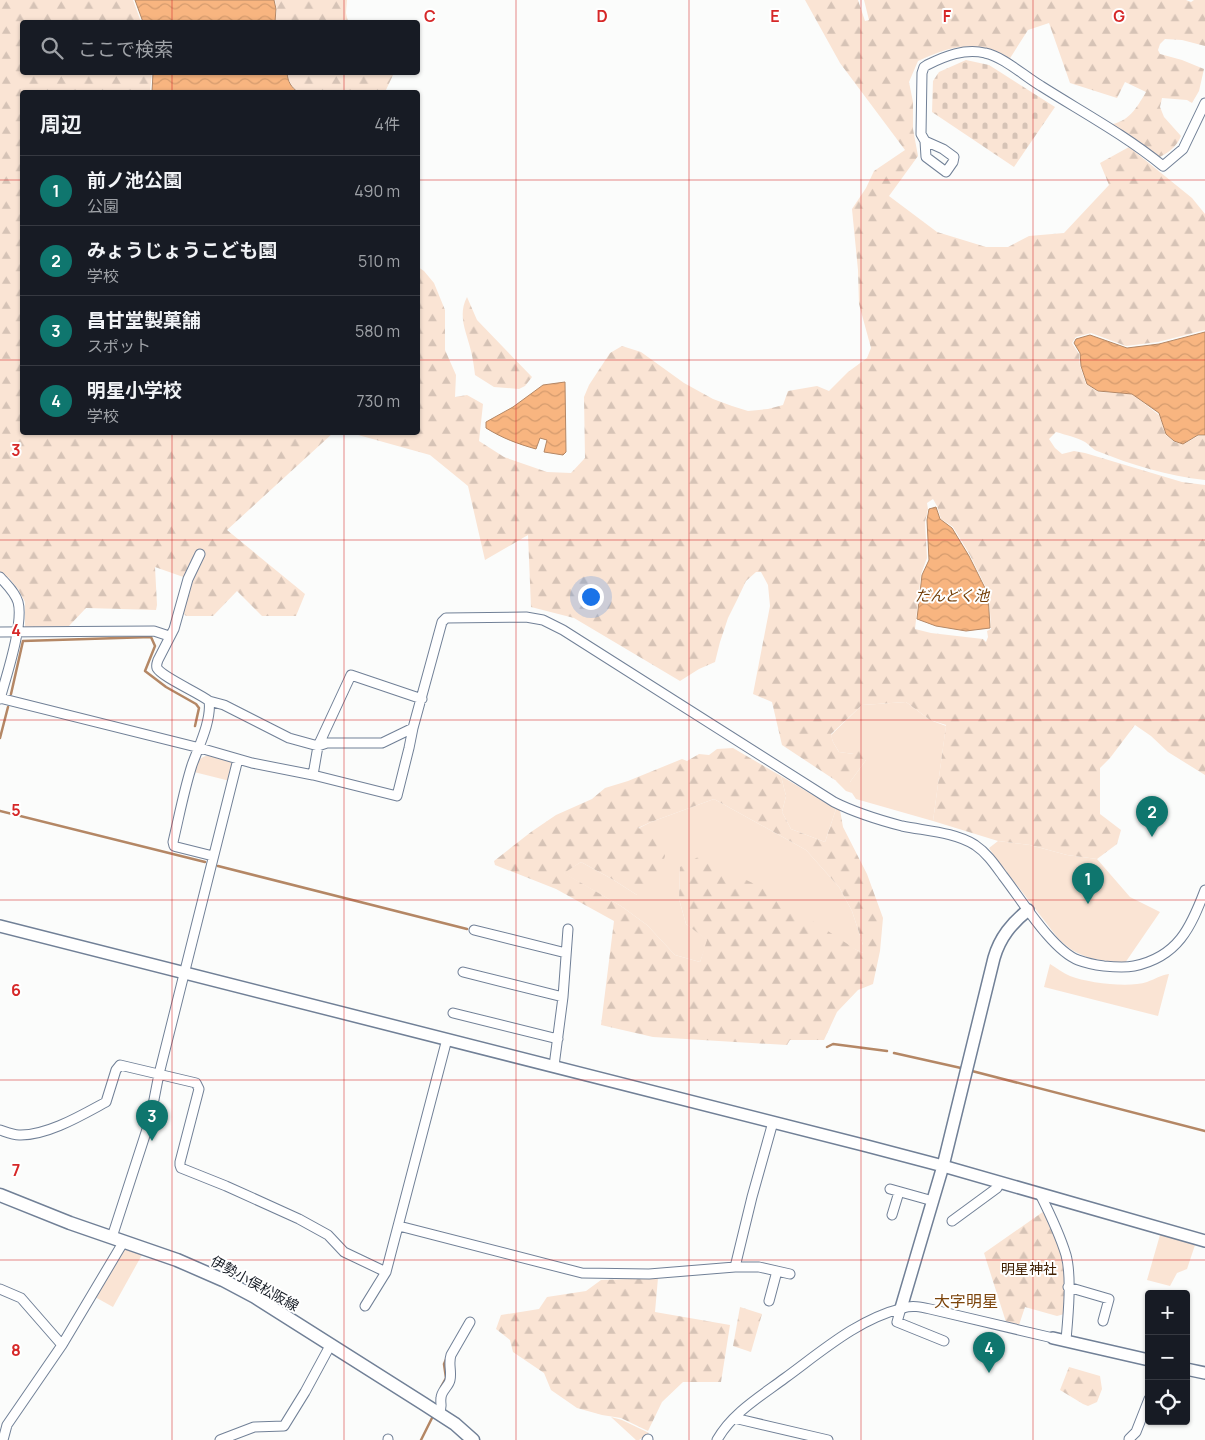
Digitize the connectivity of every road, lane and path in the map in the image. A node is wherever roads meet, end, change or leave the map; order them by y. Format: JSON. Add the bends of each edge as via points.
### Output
{"nodes":[{"id":1,"x":1205,"y":103,"type":"edge"},
{"id":2,"x":925,"y":141,"type":"dead end"},
{"id":3,"x":200,"y":554,"type":"dead end"},
{"id":4,"x":0,"y":577,"type":"edge"},
{"id":5,"x":0,"y":632,"type":"edge"},
{"id":6,"x":17,"y":632,"type":"junction"},
{"id":7,"x":169,"y":636,"type":"junction"},
{"id":8,"x":0,"y":699,"type":"edge"},
{"id":9,"x":422,"y":699,"type":"junction"},
{"id":10,"x":209,"y":701,"type":"junction"},
{"id":11,"x":413,"y":728,"type":"junction"},
{"id":12,"x":318,"y":746,"type":"junction"},
{"id":13,"x":200,"y":748,"type":"junction"},
{"id":14,"x":238,"y":759,"type":"junction"},
{"id":15,"x":313,"y":775,"type":"junction"},
{"id":16,"x":213,"y":856,"type":"junction"},
{"id":17,"x":1205,"y":890,"type":"edge"},
{"id":18,"x":1028,"y":910,"type":"junction"},
{"id":19,"x":0,"y":926,"type":"edge"},
{"id":20,"x":568,"y":929,"type":"dead end"},
{"id":21,"x":474,"y":930,"type":"dead end"},
{"id":22,"x":566,"y":953,"type":"junction"},
{"id":23,"x":463,"y":972,"type":"dead end"},
{"id":24,"x":185,"y":973,"type":"junction"},
{"id":25,"x":563,"y":997,"type":"junction"},
{"id":26,"x":453,"y":1013,"type":"dead end"},
{"id":27,"x":447,"y":1039,"type":"junction"},
{"id":28,"x":558,"y":1039,"type":"junction"},
{"id":29,"x":554,"y":1066,"type":"junction"},
{"id":30,"x":158,"y":1074,"type":"junction"},
{"id":31,"x":773,"y":1122,"type":"junction"},
{"id":32,"x":0,"y":1130,"type":"edge"},
{"id":33,"x":943,"y":1166,"type":"junction"},
{"id":34,"x":1000,"y":1182,"type":"junction"},
{"id":35,"x":1040,"y":1194,"type":"junction"},
{"id":36,"x":0,"y":1196,"type":"edge"},
{"id":37,"x":933,"y":1201,"type":"junction"},
{"id":38,"x":892,"y":1215,"type":"dead end"},
{"id":39,"x":952,"y":1221,"type":"dead end"},
{"id":40,"x":399,"y":1226,"type":"junction"},
{"id":41,"x":118,"y":1239,"type":"junction"},
{"id":42,"x":1205,"y":1241,"type":"edge"},
{"id":43,"x":735,"y":1267,"type":"junction"},
{"id":44,"x":777,"y":1271,"type":"junction"},
{"id":45,"x":386,"y":1272,"type":"junction"},
{"id":46,"x":790,"y":1274,"type":"dead end"},
{"id":47,"x":1068,"y":1287,"type":"junction"},
{"id":48,"x":0,"y":1289,"type":"edge"},
{"id":49,"x":770,"y":1301,"type":"dead end"},
{"id":50,"x":365,"y":1306,"type":"dead end"},
{"id":51,"x":901,"y":1308,"type":"junction"},
{"id":52,"x":1103,"y":1321,"type":"dead end"},
{"id":53,"x":470,"y":1322,"type":"dead end"},
{"id":54,"x":1053,"y":1338,"type":"joint"},
{"id":55,"x":1066,"y":1340,"type":"junction"},
{"id":56,"x":944,"y":1341,"type":"dead end"},
{"id":57,"x":331,"y":1344,"type":"junction"},
{"id":58,"x":62,"y":1346,"type":"junction"},
{"id":59,"x":1145,"y":1359,"type":"edge"},
{"id":60,"x":1190,"y":1370,"type":"edge"},
{"id":61,"x":1205,"y":1373,"type":"edge"},
{"id":62,"x":1145,"y":1409,"type":"edge"},
{"id":63,"x":439,"y":1413,"type":"junction"},
{"id":64,"x":734,"y":1418,"type":"junction"},
{"id":65,"x":1129,"y":1439,"type":"edge"},
{"id":66,"x":2,"y":1440,"type":"edge"},
{"id":67,"x":220,"y":1440,"type":"edge"},
{"id":68,"x":472,"y":1440,"type":"edge"},
{"id":69,"x":717,"y":1440,"type":"edge"},
{"id":70,"x":828,"y":1440,"type":"edge"}],
"edges":[{"from":1,"to":2,"type":"street","via":[[1183,149],[1163,166],[1135,144],[994,56],[964,51],[924,67],[921,134]]},
{"from":3,"to":7,"type":"street"},
{"from":4,"to":6,"type":"street","via":[[18,601]]},
{"from":5,"to":6,"type":"street"},
{"from":6,"to":7,"type":"street","via":[[154,631]]},
{"from":6,"to":8,"type":"street"},
{"from":7,"to":10,"type":"street","via":[[158,660],[158,670]]},
{"from":8,"to":13,"type":"street"},
{"from":9,"to":11,"type":"street"},
{"from":9,"to":12,"type":"street","via":[[351,674]]},
{"from":9,"to":18,"type":"street","via":[[442,622],[446,618],[516,616],[544,620],[849,810],[902,826],[958,837],[974,844],[993,862]]},
{"from":10,"to":12,"type":"street","via":[[224,705],[289,738]]},
{"from":10,"to":13,"type":"street"},
{"from":11,"to":12,"type":"street","via":[[382,743],[327,743]]},
{"from":11,"to":15,"type":"street","via":[[397,796]]},
{"from":12,"to":15,"type":"street"},
{"from":13,"to":14,"type":"street"},
{"from":13,"to":16,"type":"street","via":[[192,764],[173,844]]},
{"from":14,"to":15,"type":"street"},
{"from":14,"to":16,"type":"street"},
{"from":16,"to":24,"type":"street"},
{"from":17,"to":18,"type":"street","via":[[1192,922],[1177,944],[1162,956],[1123,968],[1089,963],[1070,956]]},
{"from":18,"to":33,"type":"street","via":[[1008,930],[995,952]]},
{"from":19,"to":24,"type":"street"},
{"from":20,"to":22,"type":"street"},
{"from":21,"to":22,"type":"street"},
{"from":22,"to":25,"type":"street"},
{"from":23,"to":25,"type":"street"},
{"from":24,"to":27,"type":"street"},
{"from":24,"to":30,"type":"street"},
{"from":25,"to":28,"type":"street"},
{"from":26,"to":28,"type":"street"},
{"from":27,"to":29,"type":"street"},
{"from":27,"to":40,"type":"street"},
{"from":28,"to":29,"type":"street"},
{"from":29,"to":31,"type":"street"},
{"from":30,"to":32,"type":"street","via":[[120,1065],[106,1102],[63,1124],[37,1132],[18,1135]]},
{"from":30,"to":41,"type":"street","via":[[150,1120]]},
{"from":30,"to":45,"type":"street","via":[[196,1083],[199,1089],[181,1168],[299,1219],[328,1235],[344,1252]]},
{"from":31,"to":33,"type":"street"},
{"from":31,"to":43,"type":"street"},
{"from":33,"to":34,"type":"street"},
{"from":33,"to":37,"type":"street"},
{"from":34,"to":35,"type":"street"},
{"from":34,"to":39,"type":"street"},
{"from":35,"to":42,"type":"street"},
{"from":35,"to":47,"type":"street","via":[[1066,1255]]},
{"from":36,"to":41,"type":"main road","name":"伊勢小俣松阪線"},
{"from":37,"to":38,"type":"street","via":[[894,1190]]},
{"from":37,"to":51,"type":"street"},
{"from":40,"to":43,"type":"street","via":[[597,1275]]},
{"from":40,"to":45,"type":"street"},
{"from":41,"to":57,"type":"main road","name":"伊勢小俣松阪線","via":[[223,1280]]},
{"from":41,"to":58,"type":"street"},
{"from":43,"to":44,"type":"street"},
{"from":44,"to":46,"type":"street"},
{"from":44,"to":49,"type":"street"},
{"from":45,"to":50,"type":"street"},
{"from":47,"to":52,"type":"street","via":[[1109,1299]]},
{"from":47,"to":55,"type":"street"},
{"from":48,"to":58,"type":"street","via":[[21,1298]]},
{"from":51,"to":54,"type":"street","via":[[930,1309]]},
{"from":51,"to":56,"type":"street","via":[[897,1322]]},
{"from":51,"to":64,"type":"street","via":[[848,1332]]},
{"from":53,"to":63,"type":"street","via":[[450,1356],[451,1378],[441,1397]]},
{"from":54,"to":55,"type":"street"},
{"from":55,"to":59,"type":"street"},
{"from":57,"to":63,"type":"main road","name":"伊勢小俣松阪線"},
{"from":57,"to":67,"type":"street","via":[[284,1426],[254,1428]]},
{"from":58,"to":66,"type":"street","via":[[11,1418]]},
{"from":60,"to":61,"type":"street"},
{"from":62,"to":65,"type":"street","via":[[1136,1432]]},
{"from":63,"to":68,"type":"main road","name":"伊勢小俣松阪線"},
{"from":64,"to":69,"type":"street"},
{"from":64,"to":70,"type":"street"}]}
